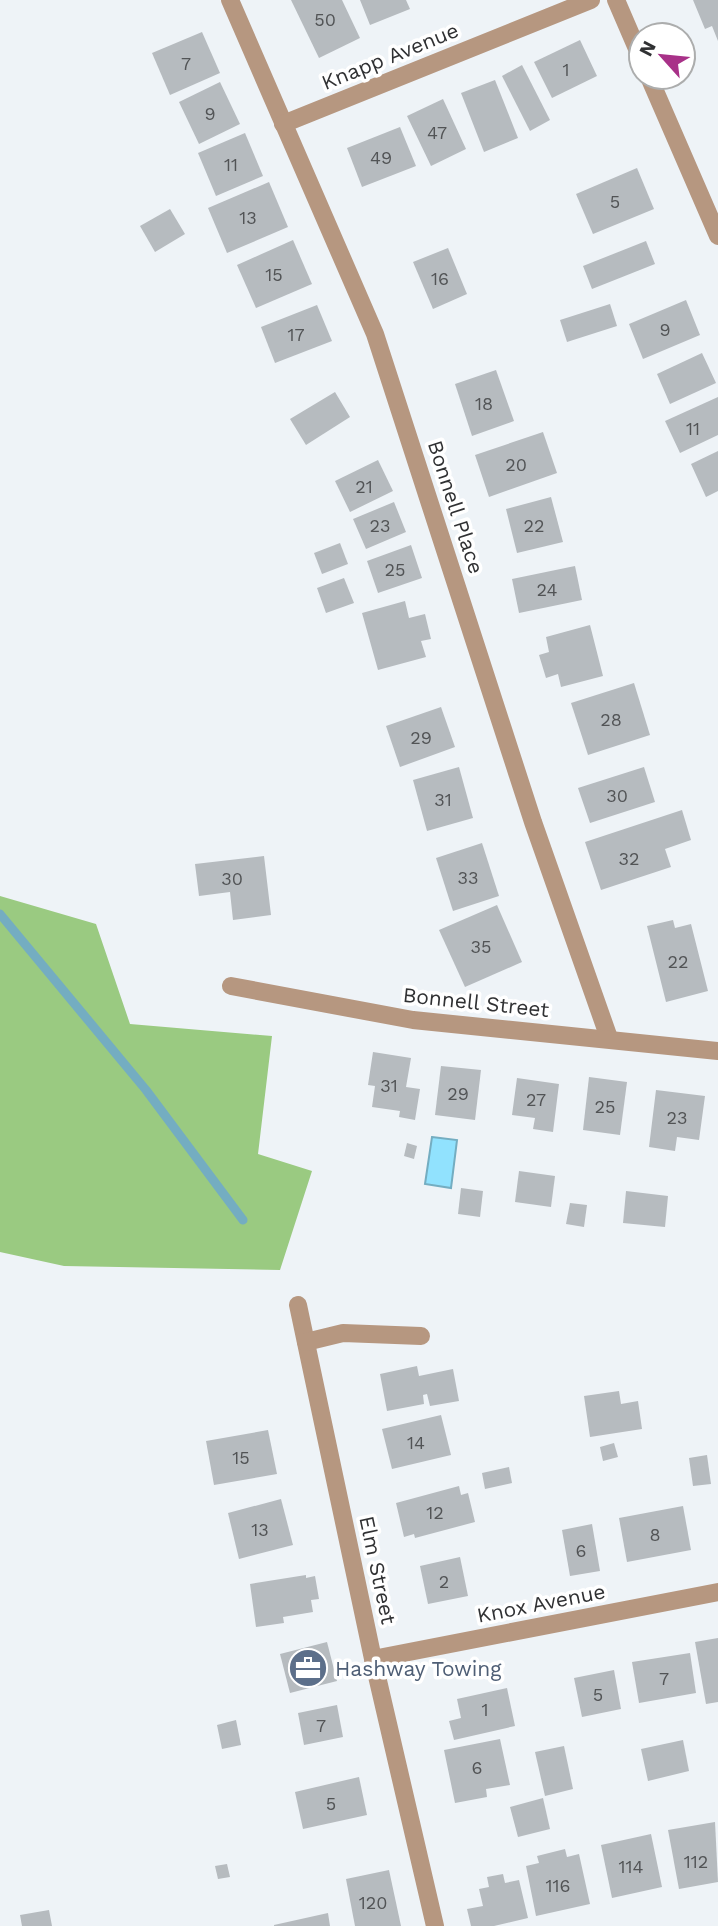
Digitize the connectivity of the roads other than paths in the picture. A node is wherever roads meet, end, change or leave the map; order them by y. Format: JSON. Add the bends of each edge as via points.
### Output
{"nodes":[{"id":1,"x":230,"y":0,"type":"edge"},
{"id":2,"x":591,"y":0,"type":"edge"},
{"id":3,"x":616,"y":0,"type":"edge"},
{"id":4,"x":627,"y":26,"type":"edge"},
{"id":5,"x":655,"y":91,"type":"edge"},
{"id":6,"x":283,"y":124,"type":"junction"},
{"id":7,"x":718,"y":236,"type":"edge"},
{"id":8,"x":231,"y":986,"type":"dead end"},
{"id":9,"x":610,"y":1038,"type":"junction"},
{"id":10,"x":718,"y":1051,"type":"edge"},
{"id":11,"x":298,"y":1305,"type":"dead end"},
{"id":12,"x":421,"y":1336,"type":"dead end"},
{"id":13,"x":306,"y":1342,"type":"junction"},
{"id":14,"x":718,"y":1591,"type":"edge"},
{"id":15,"x":373,"y":1659,"type":"junction"},
{"id":16,"x":435,"y":1926,"type":"edge"}],
"edges":[{"from":1,"to":6,"type":"street","name":"Bonnell Place"},
{"from":2,"to":6,"type":"street","name":"Knapp Avenue"},
{"from":3,"to":4,"type":"street"},
{"from":5,"to":7,"type":"street"},
{"from":6,"to":9,"type":"street","name":"Bonnell Place","via":[[375,334],[533,822]]},
{"from":8,"to":9,"type":"street","name":"Bonnell Street","via":[[413,1020]]},
{"from":9,"to":10,"type":"street","name":"Bonnell Street"},
{"from":11,"to":13,"type":"street","name":"Elm Street"},
{"from":12,"to":13,"type":"street","via":[[344,1333]]},
{"from":13,"to":15,"type":"street","name":"Elm Street"},
{"from":14,"to":15,"type":"street","name":"Knox Avenue"},
{"from":15,"to":16,"type":"street","name":"Elm Street"}]}
